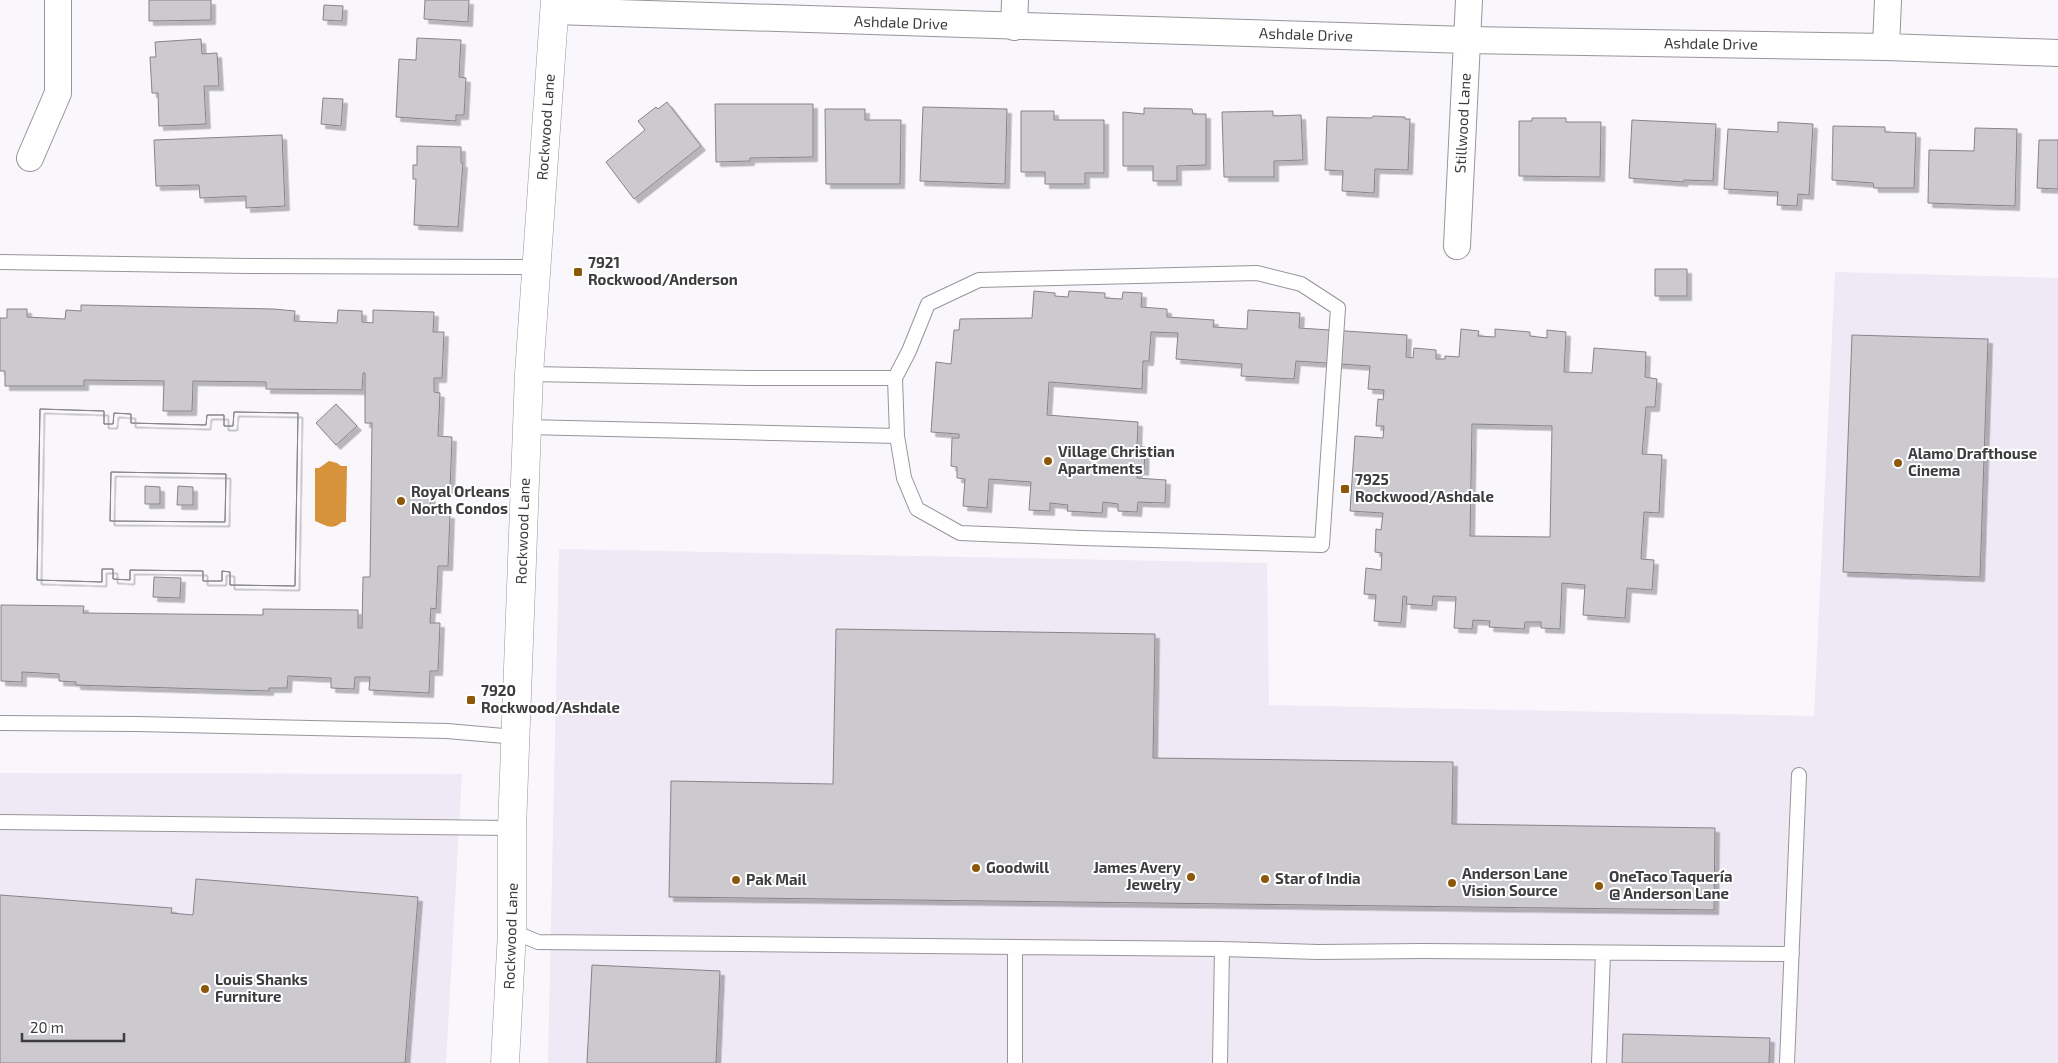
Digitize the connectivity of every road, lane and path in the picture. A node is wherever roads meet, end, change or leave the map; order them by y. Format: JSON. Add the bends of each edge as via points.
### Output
{"nodes":[{"id":1,"x":58,"y":0,"type":"edge"},
{"id":2,"x":1015,"y":0,"type":"edge"},
{"id":3,"x":1469,"y":0,"type":"edge"},
{"id":4,"x":1888,"y":0,"type":"edge"},
{"id":5,"x":554,"y":6,"type":"edge"},
{"id":6,"x":1014,"y":27,"type":"junction"},
{"id":7,"x":1467,"y":40,"type":"junction"},
{"id":8,"x":1886,"y":47,"type":"junction"},
{"id":9,"x":2058,"y":52,"type":"edge"},
{"id":10,"x":30,"y":158,"type":"dead end"},
{"id":11,"x":1457,"y":246,"type":"dead end"},
{"id":12,"x":0,"y":262,"type":"edge"},
{"id":13,"x":536,"y":267,"type":"junction"},
{"id":14,"x":529,"y":374,"type":"junction"},
{"id":15,"x":895,"y":378,"type":"junction"},
{"id":16,"x":527,"y":427,"type":"junction"},
{"id":17,"x":897,"y":436,"type":"junction"},
{"id":18,"x":0,"y":722,"type":"edge"},
{"id":19,"x":516,"y":737,"type":"junction"},
{"id":20,"x":1799,"y":775,"type":"dead end"},
{"id":21,"x":0,"y":822,"type":"edge"},
{"id":22,"x":512,"y":828,"type":"junction"},
{"id":23,"x":512,"y":931,"type":"junction"},
{"id":24,"x":1015,"y":947,"type":"junction"},
{"id":25,"x":1222,"y":949,"type":"junction"},
{"id":26,"x":1603,"y":953,"type":"junction"},
{"id":27,"x":1792,"y":954,"type":"junction"},
{"id":28,"x":505,"y":1063,"type":"edge"},
{"id":29,"x":1015,"y":1063,"type":"edge"},
{"id":30,"x":1220,"y":1063,"type":"edge"},
{"id":31,"x":1599,"y":1063,"type":"edge"},
{"id":32,"x":1787,"y":1063,"type":"edge"}],
"edges":[{"from":1,"to":10,"type":"street","via":[[58,93]]},
{"from":2,"to":6,"type":"street"},
{"from":3,"to":7,"type":"street","name":"Stillwood Lane"},
{"from":4,"to":8,"type":"street"},
{"from":5,"to":6,"type":"street","name":"Ashdale Drive"},
{"from":5,"to":13,"type":"street","name":"Rockwood Lane"},
{"from":6,"to":7,"type":"street","name":"Ashdale Drive"},
{"from":7,"to":8,"type":"street","name":"Ashdale Drive"},
{"from":7,"to":11,"type":"street","name":"Stillwood Lane"},
{"from":8,"to":9,"type":"street","name":"Ashdale Drive"},
{"from":12,"to":13,"type":"lane"},
{"from":13,"to":14,"type":"street","name":"Rockwood Lane"},
{"from":14,"to":15,"type":"lane"},
{"from":14,"to":16,"type":"street","name":"Rockwood Lane"},
{"from":15,"to":17,"type":"lane"},
{"from":15,"to":17,"type":"lane","via":[[928,304],[979,280],[1257,274],[1301,284],[1338,308],[1322,545],[960,533],[917,509],[904,478]]},
{"from":16,"to":17,"type":"lane"},
{"from":16,"to":19,"type":"street","name":"Rockwood Lane"},
{"from":18,"to":19,"type":"lane","via":[[427,731]]},
{"from":19,"to":22,"type":"street","name":"Rockwood Lane"},
{"from":20,"to":27,"type":"lane"},
{"from":21,"to":22,"type":"lane"},
{"from":22,"to":23,"type":"street","name":"Rockwood Lane"},
{"from":23,"to":24,"type":"lane","via":[[538,942]]},
{"from":23,"to":28,"type":"street","name":"Rockwood Lane"},
{"from":24,"to":25,"type":"lane"},
{"from":24,"to":29,"type":"lane"},
{"from":25,"to":26,"type":"lane"},
{"from":25,"to":30,"type":"lane"},
{"from":26,"to":27,"type":"lane"},
{"from":26,"to":31,"type":"lane"},
{"from":27,"to":32,"type":"lane"}]}
